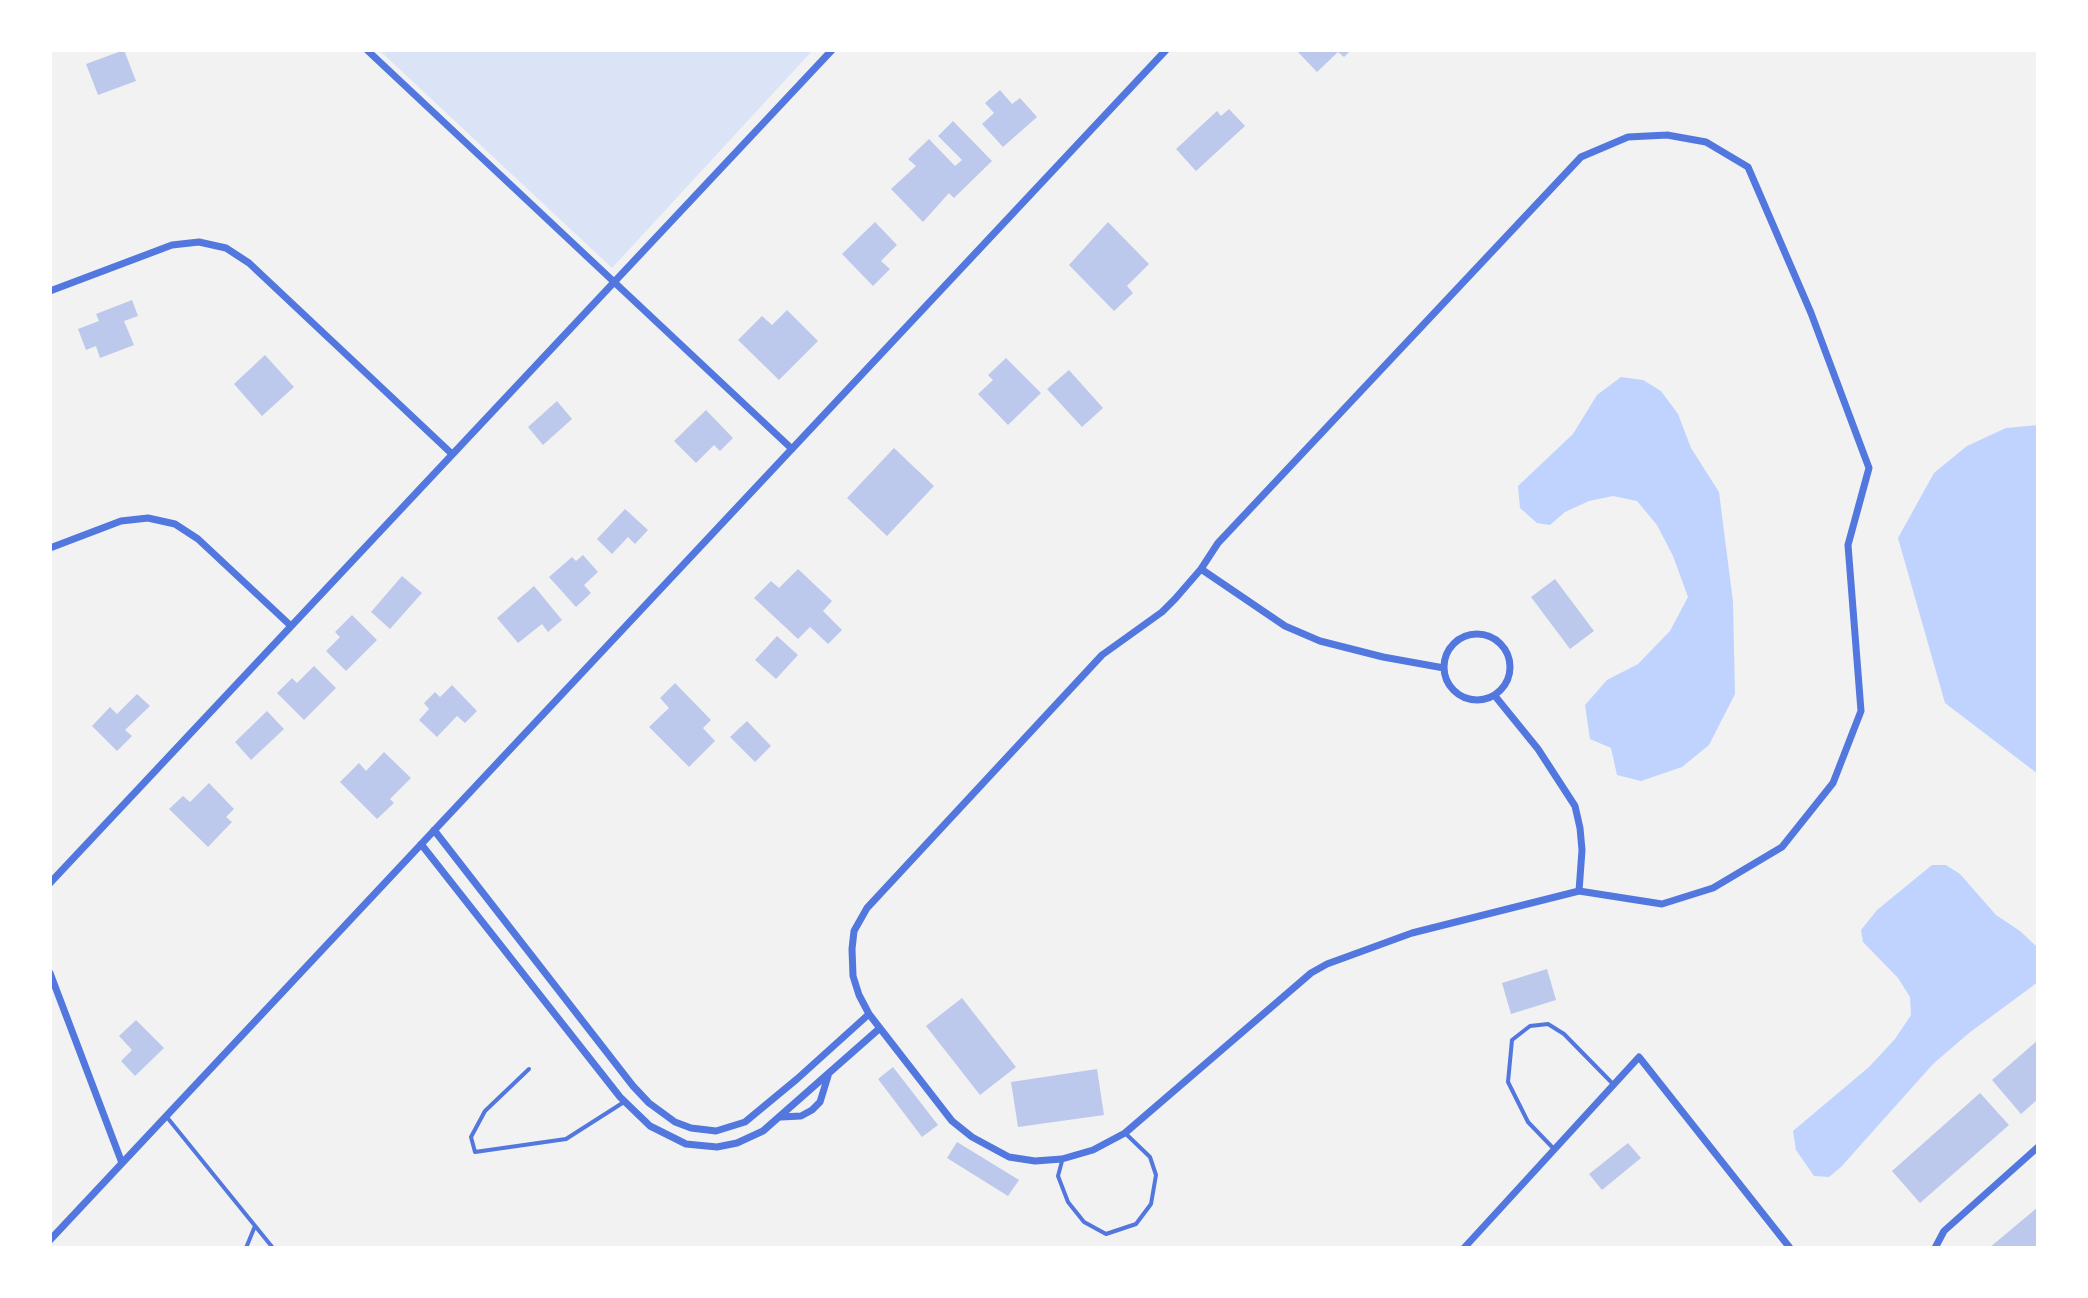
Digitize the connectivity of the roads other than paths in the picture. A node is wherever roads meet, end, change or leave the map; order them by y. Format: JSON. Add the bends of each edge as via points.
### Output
{"nodes":[{"id":1,"x":367,"y":50,"type":"edge"},
{"id":2,"x":832,"y":50,"type":"edge"},
{"id":3,"x":1166,"y":50,"type":"edge"},
{"id":4,"x":614,"y":282,"type":"junction"},
{"id":5,"x":50,"y":291,"type":"edge"},
{"id":6,"x":792,"y":449,"type":"junction"},
{"id":7,"x":452,"y":454,"type":"junction"},
{"id":8,"x":50,"y":548,"type":"edge"},
{"id":9,"x":1201,"y":569,"type":"junction"},
{"id":10,"x":291,"y":626,"type":"junction"},
{"id":11,"x":1444,"y":668,"type":"junction"},
{"id":12,"x":1495,"y":696,"type":"junction"},
{"id":13,"x":434,"y":830,"type":"junction"},
{"id":14,"x":421,"y":844,"type":"junction"},
{"id":15,"x":50,"y":883,"type":"edge"},
{"id":16,"x":1579,"y":891,"type":"junction"},
{"id":17,"x":50,"y":973,"type":"edge"},
{"id":18,"x":869,"y":1014,"type":"junction"},
{"id":19,"x":880,"y":1028,"type":"junction"},
{"id":20,"x":828,"y":1052,"type":"junction"},
{"id":21,"x":839,"y":1065,"type":"junction"},
{"id":22,"x":529,"y":1069,"type":"dead end"},
{"id":23,"x":829,"y":1074,"type":"junction"},
{"id":24,"x":1614,"y":1085,"type":"junction"},
{"id":25,"x":637,"y":1090,"type":"junction"},
{"id":26,"x":624,"y":1102,"type":"junction"},
{"id":27,"x":166,"y":1116,"type":"junction"},
{"id":28,"x":779,"y":1117,"type":"junction"},
{"id":29,"x":700,"y":1129,"type":"junction"},
{"id":30,"x":1125,"y":1133,"type":"junction"},
{"id":31,"x":699,"y":1147,"type":"junction"},
{"id":32,"x":2038,"y":1147,"type":"edge"},
{"id":33,"x":1554,"y":1150,"type":"junction"},
{"id":34,"x":1062,"y":1159,"type":"junction"},
{"id":35,"x":122,"y":1163,"type":"junction"},
{"id":36,"x":255,"y":1226,"type":"junction"},
{"id":37,"x":50,"y":1240,"type":"edge"},
{"id":38,"x":246,"y":1248,"type":"edge"},
{"id":39,"x":273,"y":1248,"type":"edge"},
{"id":40,"x":1464,"y":1248,"type":"edge"},
{"id":41,"x":1790,"y":1248,"type":"edge"},
{"id":42,"x":1935,"y":1248,"type":"edge"}],
"edges":[{"from":1,"to":4,"type":"street"},
{"from":2,"to":4,"type":"street"},
{"from":3,"to":6,"type":"street"},
{"from":4,"to":6,"type":"street"},
{"from":4,"to":7,"type":"street"},
{"from":5,"to":7,"type":"street","via":[[172,245],[199,242],[226,248],[249,263]]},
{"from":6,"to":13,"type":"street"},
{"from":7,"to":10,"type":"street"},
{"from":8,"to":10,"type":"street","via":[[121,521],[148,518],[175,524]]},
{"from":9,"to":11,"type":"street","via":[[1285,626],[1320,641]]},
{"from":9,"to":16,"type":"street","via":[[1228,531],[1581,157],[1628,137],[1667,135],[1706,142],[1748,167],[1817,327],[1869,468],[1848,545],[1861,711],[1833,783],[1782,847],[1713,888],[1662,904]]},
{"from":9,"to":18,"type":"street","via":[[1162,612],[1102,655],[867,908],[854,931],[852,949],[853,976]]},
{"from":10,"to":15,"type":"street"},
{"from":11,"to":12,"type":"street","via":[[1449,686],[1464,698]]},
{"from":11,"to":12,"type":"street","via":[[1449,650],[1463,637],[1491,636],[1505,648],[1511,666],[1506,684]]},
{"from":12,"to":16,"type":"street","via":[[1575,806],[1582,850]]},
{"from":13,"to":14,"type":"street"},
{"from":13,"to":25,"type":"street"},
{"from":14,"to":26,"type":"street"},
{"from":14,"to":27,"type":"street"},
{"from":16,"to":30,"type":"street","via":[[1412,933],[1327,964]]},
{"from":17,"to":35,"type":"street"},
{"from":18,"to":19,"type":"street"},
{"from":18,"to":20,"type":"street"},
{"from":19,"to":21,"type":"street"},
{"from":19,"to":34,"type":"street","via":[[952,1121],[972,1137],[1009,1157]]},
{"from":20,"to":21,"type":"street"},
{"from":20,"to":29,"type":"street","via":[[745,1122],[716,1131]]},
{"from":21,"to":23,"type":"street"},
{"from":22,"to":26,"type":"lane","via":[[485,1111],[471,1137],[475,1152],[566,1139]]},
{"from":23,"to":28,"type":"street"},
{"from":23,"to":28,"type":"street","via":[[812,1110]]},
{"from":24,"to":33,"type":"street"},
{"from":24,"to":33,"type":"lane","via":[[1548,1024],[1530,1026],[1512,1040],[1508,1082],[1528,1122]]},
{"from":24,"to":41,"type":"street","via":[[1639,1057]]},
{"from":25,"to":26,"type":"street"},
{"from":25,"to":29,"type":"street","via":[[675,1122]]},
{"from":26,"to":31,"type":"street","via":[[659,1131]]},
{"from":27,"to":35,"type":"street"},
{"from":27,"to":36,"type":"lane"},
{"from":28,"to":31,"type":"street","via":[[737,1143]]},
{"from":29,"to":31,"type":"street"},
{"from":30,"to":34,"type":"street"},
{"from":30,"to":34,"type":"lane","via":[[1150,1157],[1156,1175],[1151,1204],[1136,1224],[1106,1234],[1084,1222],[1068,1202],[1058,1176]]},
{"from":32,"to":42,"type":"street","via":[[1944,1231]]},
{"from":33,"to":40,"type":"street"},
{"from":35,"to":37,"type":"street"},
{"from":36,"to":38,"type":"lane"},
{"from":36,"to":39,"type":"lane"}]}
